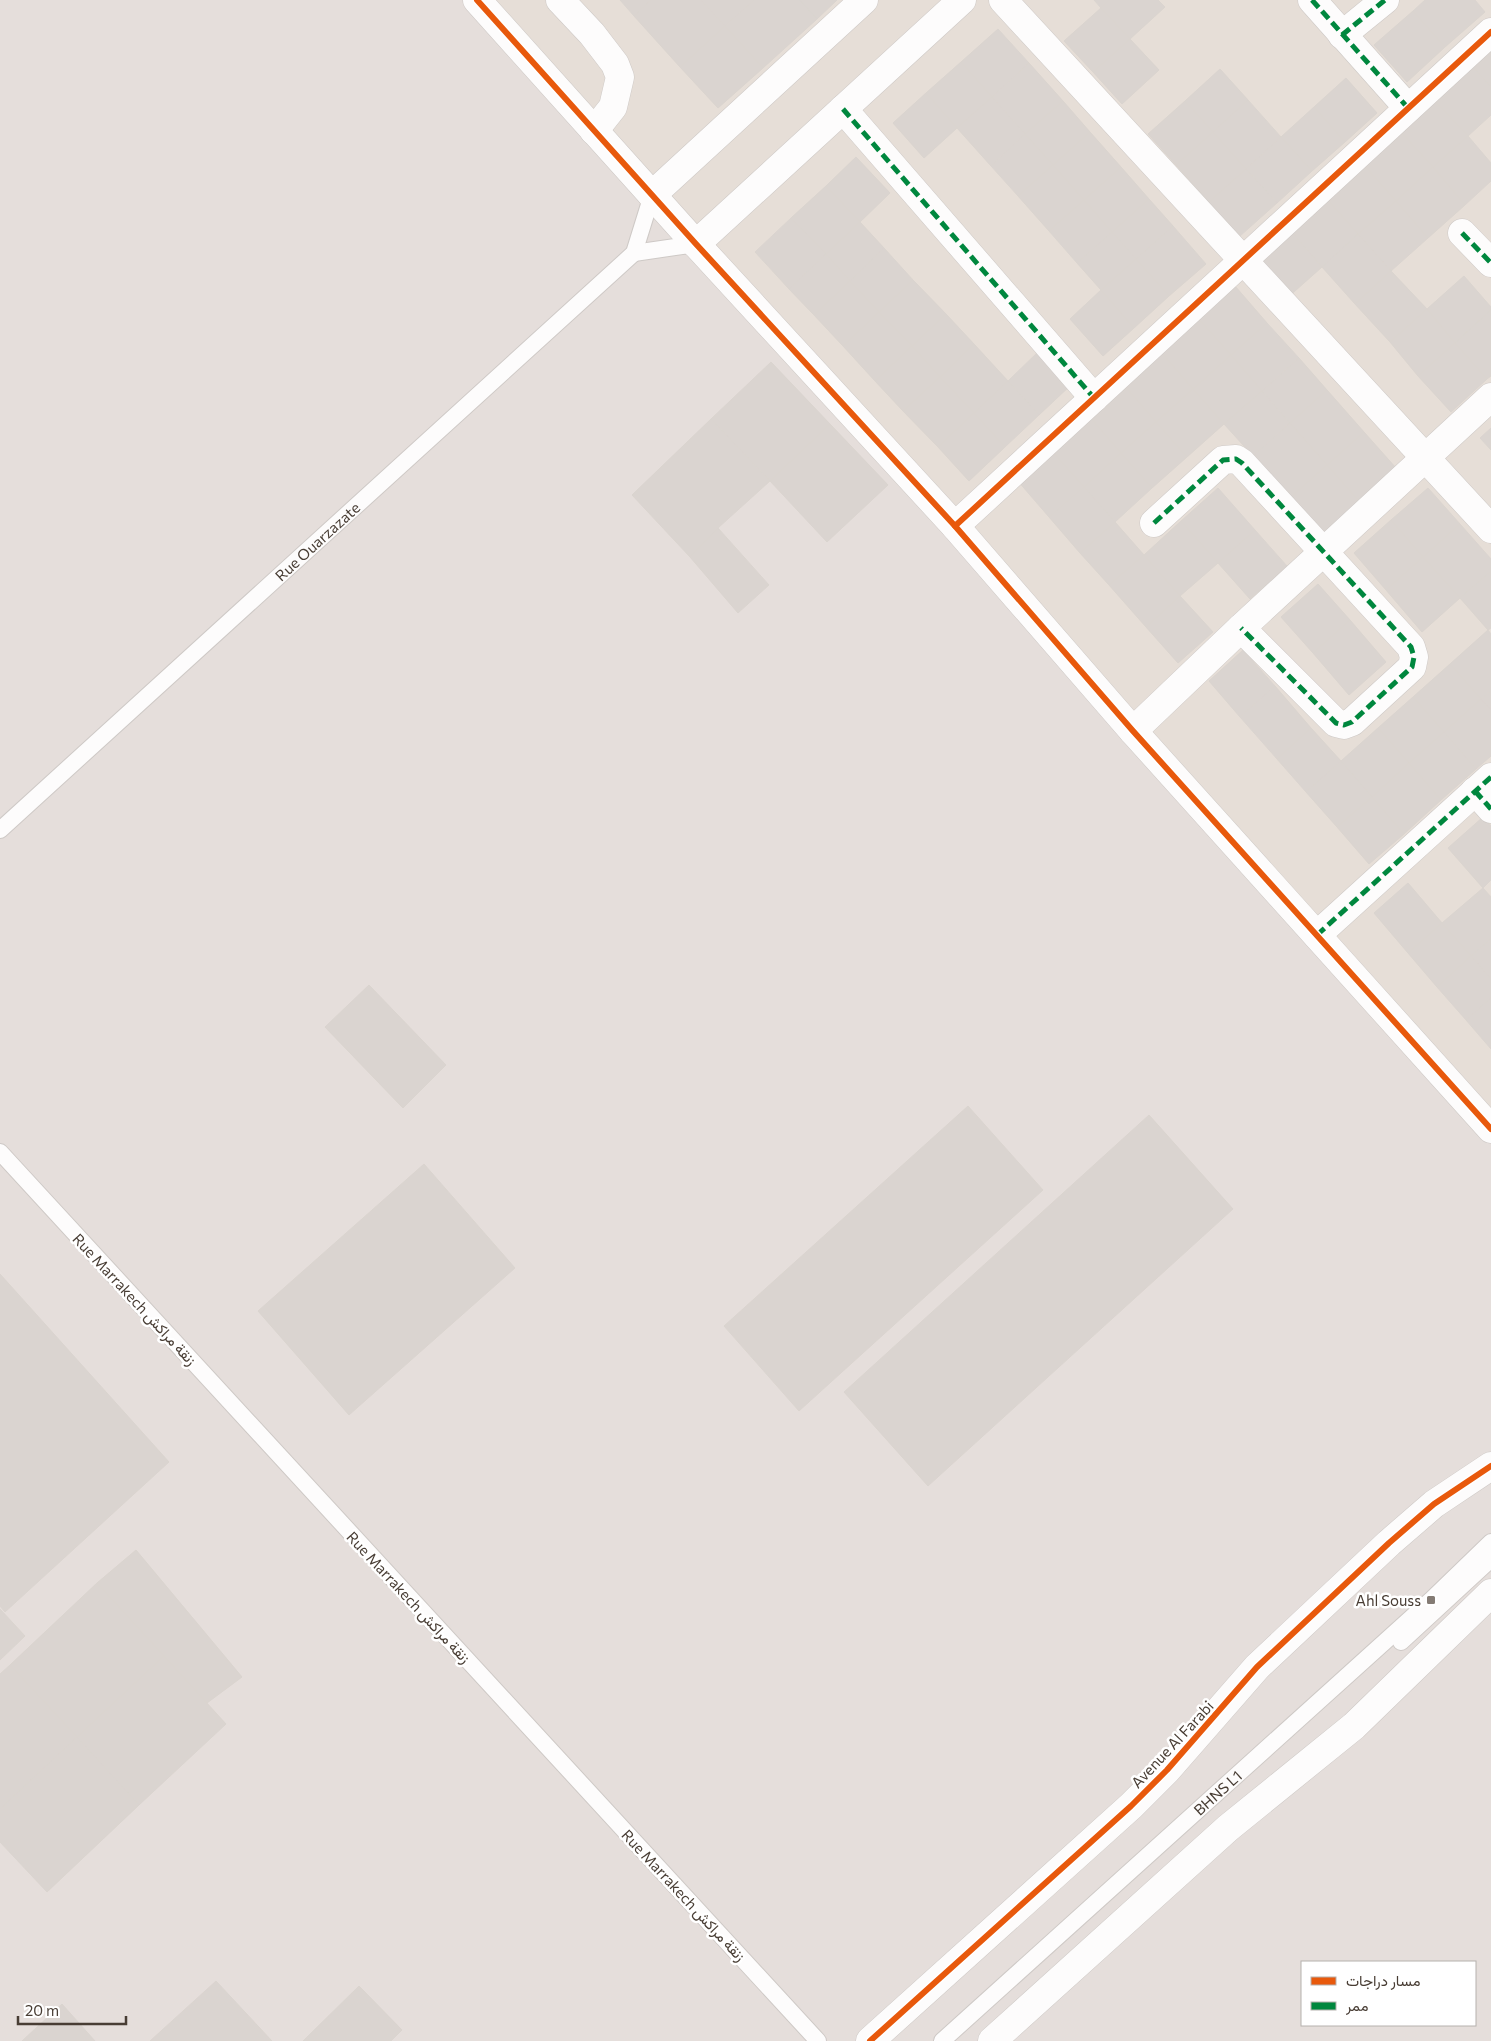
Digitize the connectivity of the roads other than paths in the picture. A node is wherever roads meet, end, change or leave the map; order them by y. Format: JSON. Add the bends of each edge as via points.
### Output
{"nodes":[{"id":1,"x":477,"y":0,"type":"edge"},
{"id":2,"x":560,"y":0,"type":"edge"},
{"id":3,"x":864,"y":0,"type":"edge"},
{"id":4,"x":962,"y":0,"type":"edge"},
{"id":5,"x":1004,"y":0,"type":"edge"},
{"id":6,"x":1312,"y":0,"type":"edge"},
{"id":7,"x":1386,"y":0,"type":"edge"},
{"id":8,"x":1491,"y":32,"type":"edge"},
{"id":9,"x":1342,"y":35,"type":"junction"},
{"id":10,"x":1408,"y":108,"type":"junction"},
{"id":11,"x":843,"y":109,"type":"junction"},
{"id":12,"x":594,"y":131,"type":"junction"},
{"id":13,"x":652,"y":195,"type":"junction"},
{"id":14,"x":1462,"y":233,"type":"dead end"},
{"id":15,"x":696,"y":244,"type":"junction"},
{"id":16,"x":634,"y":253,"type":"junction"},
{"id":17,"x":1243,"y":261,"type":"junction"},
{"id":18,"x":1491,"y":263,"type":"edge"},
{"id":19,"x":1491,"y":397,"type":"edge"},
{"id":20,"x":1094,"y":398,"type":"junction"},
{"id":21,"x":1425,"y":458,"type":"junction"},
{"id":22,"x":1154,"y":523,"type":"dead end"},
{"id":23,"x":955,"y":526,"type":"junction"},
{"id":24,"x":1491,"y":529,"type":"edge"},
{"id":25,"x":1324,"y":552,"type":"junction"},
{"id":26,"x":1240,"y":628,"type":"junction"},
{"id":27,"x":1133,"y":730,"type":"junction"},
{"id":28,"x":1486,"y":792,"type":"edge"},
{"id":29,"x":0,"y":830,"type":"edge"},
{"id":30,"x":1317,"y":935,"type":"junction"},
{"id":31,"x":1491,"y":1130,"type":"edge"},
{"id":32,"x":0,"y":1152,"type":"edge"},
{"id":33,"x":1491,"y":1466,"type":"edge"},
{"id":34,"x":1491,"y":1542,"type":"edge"},
{"id":35,"x":1491,"y":1559,"type":"edge"},
{"id":36,"x":1491,"y":1593,"type":"edge"},
{"id":37,"x":818,"y":2041,"type":"edge"},
{"id":38,"x":870,"y":2041,"type":"edge"},
{"id":39,"x":942,"y":2041,"type":"edge"},
{"id":40,"x":956,"y":2041,"type":"edge"},
{"id":41,"x":992,"y":2041,"type":"edge"}],
"edges":[{"from":1,"to":12,"type":"street"},
{"from":2,"to":12,"type":"street","via":[[592,34],[615,64],[620,77],[613,107]]},
{"from":3,"to":13,"type":"street"},
{"from":4,"to":11,"type":"street"},
{"from":5,"to":17,"type":"street"},
{"from":6,"to":9,"type":"street"},
{"from":7,"to":9,"type":"street"},
{"from":8,"to":10,"type":"street"},
{"from":9,"to":10,"type":"street"},
{"from":10,"to":17,"type":"street"},
{"from":11,"to":15,"type":"street"},
{"from":11,"to":20,"type":"street"},
{"from":12,"to":13,"type":"street"},
{"from":13,"to":15,"type":"street"},
{"from":13,"to":16,"type":"lane"},
{"from":14,"to":18,"type":"street"},
{"from":15,"to":16,"type":"lane"},
{"from":15,"to":23,"type":"street"},
{"from":16,"to":29,"type":"lane","name":"Rue Ouarzazate"},
{"from":17,"to":20,"type":"street"},
{"from":17,"to":21,"type":"street"},
{"from":19,"to":21,"type":"street"},
{"from":20,"to":23,"type":"street"},
{"from":21,"to":24,"type":"street"},
{"from":21,"to":25,"type":"street"},
{"from":22,"to":25,"type":"street","via":[[1223,460],[1236,459]]},
{"from":23,"to":27,"type":"street"},
{"from":25,"to":26,"type":"street"},
{"from":25,"to":26,"type":"street","via":[[1412,647],[1412,667],[1372,704],[1352,722],[1336,723]]},
{"from":26,"to":27,"type":"street"},
{"from":27,"to":30,"type":"street"},
{"from":28,"to":30,"type":"street"},
{"from":30,"to":31,"type":"street"},
{"from":32,"to":37,"type":"lane","name":"Rue Marrakech زنقة مراكش"},
{"from":33,"to":38,"type":"street","name":"Avenue Al Farabi","via":[[1411,1522],[1257,1667],[1167,1770],[1130,1806]]},
{"from":34,"to":39,"type":"lane","name":"BHNS L1","via":[[1431,1600]]},
{"from":35,"to":40,"type":"lane","name":"BHNS L1"},
{"from":36,"to":41,"type":"street","via":[[1354,1726],[1228,1828]]}]}
